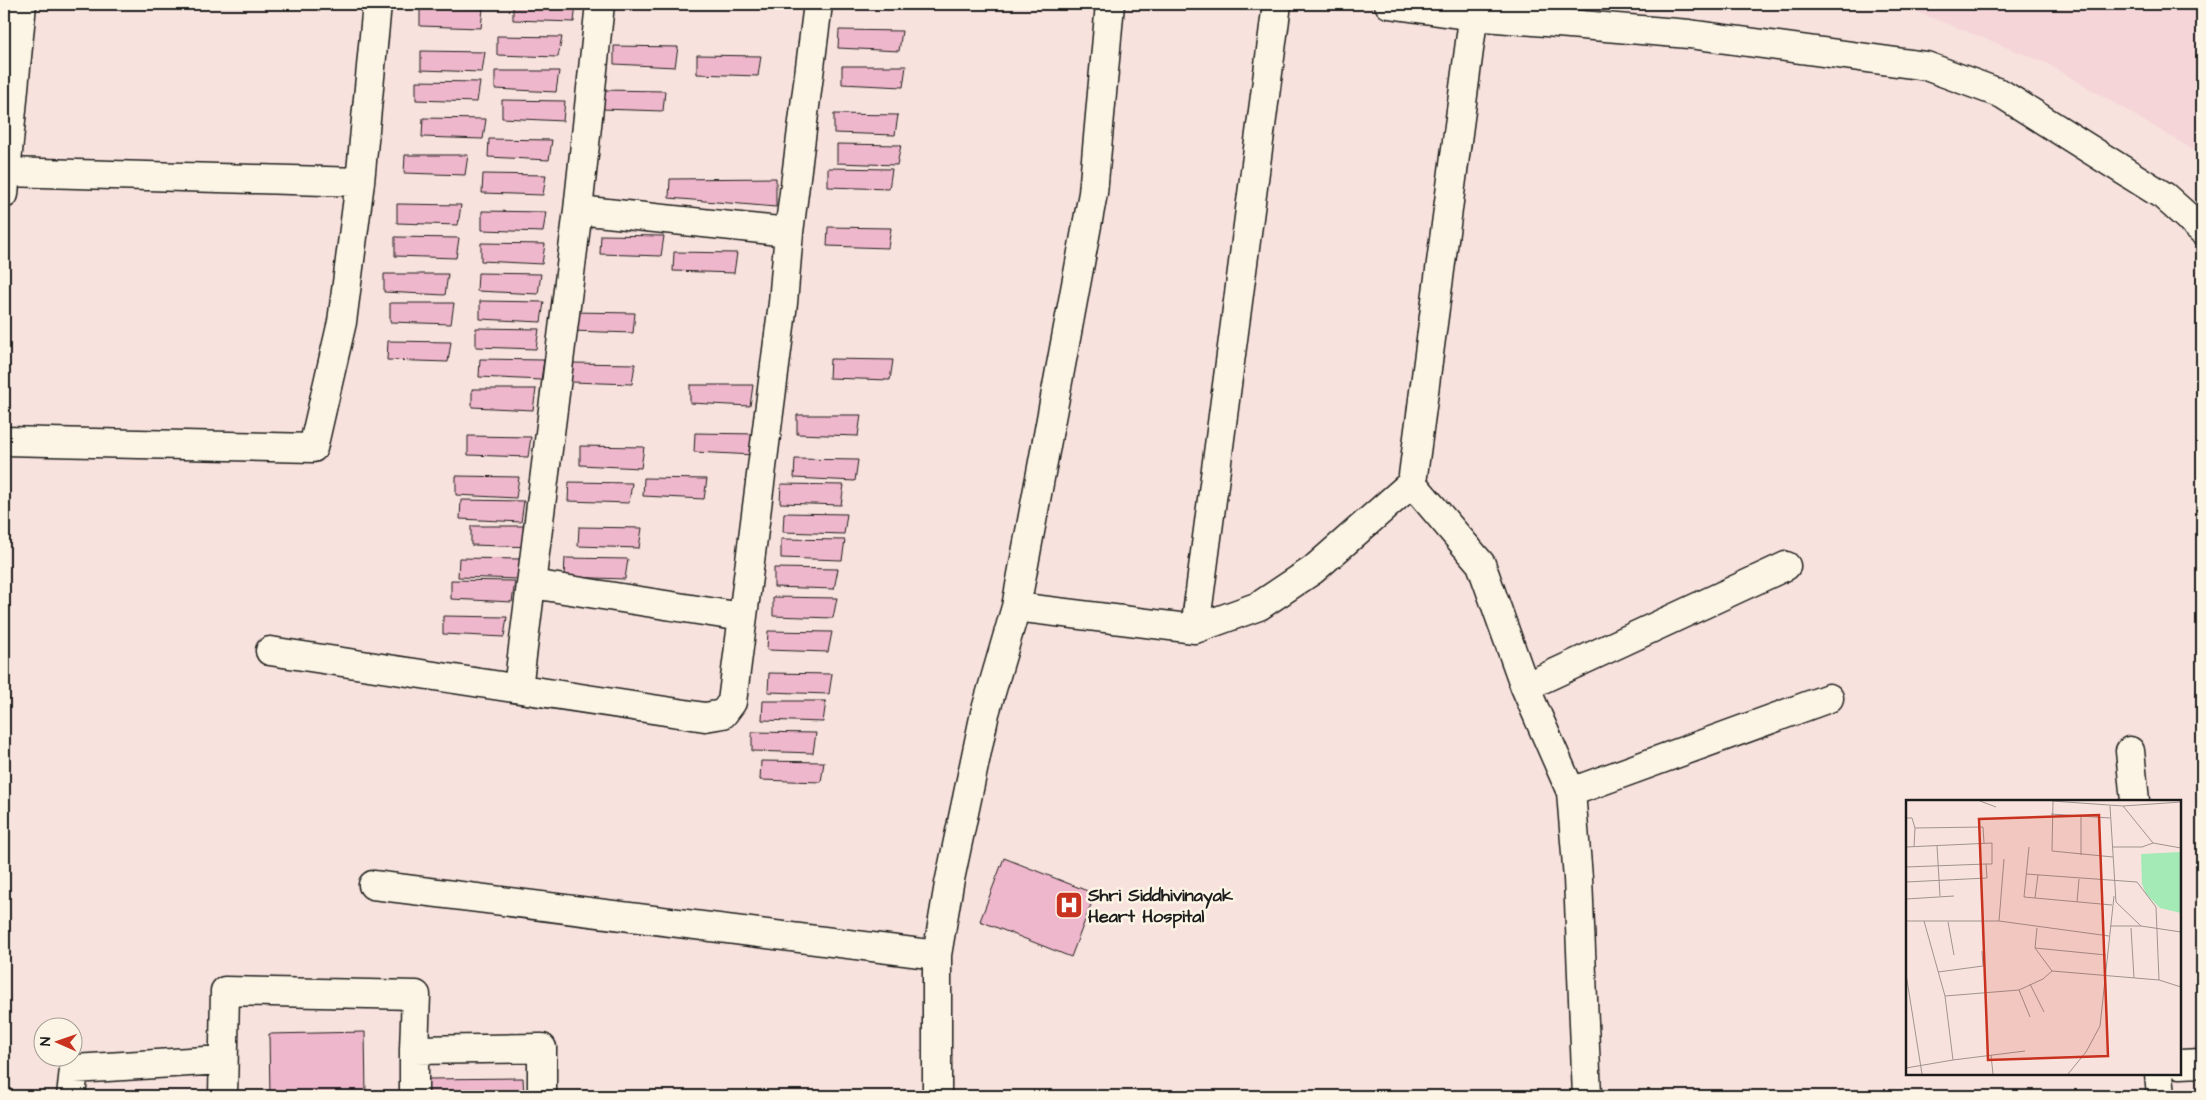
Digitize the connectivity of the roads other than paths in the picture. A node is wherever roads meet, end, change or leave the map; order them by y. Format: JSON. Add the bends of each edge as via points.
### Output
{"nodes":[{"id":1,"x":22,"y":4,"type":"edge"},
{"id":2,"x":377,"y":4,"type":"edge"},
{"id":3,"x":600,"y":4,"type":"edge"},
{"id":4,"x":818,"y":4,"type":"edge"},
{"id":5,"x":1110,"y":4,"type":"edge"},
{"id":6,"x":1277,"y":4,"type":"edge"},
{"id":7,"x":1389,"y":4,"type":"edge"},
{"id":8,"x":1474,"y":10,"type":"edge"},
{"id":9,"x":360,"y":182,"type":"junction"},
{"id":10,"x":5,"y":183,"type":"edge"},
{"id":11,"x":578,"y":210,"type":"junction"},
{"id":12,"x":2202,"y":230,"type":"edge"},
{"id":13,"x":789,"y":232,"type":"junction"},
{"id":14,"x":4,"y":441,"type":"edge"},
{"id":15,"x":1412,"y":483,"type":"junction"},
{"id":16,"x":1786,"y":566,"type":"dead end"},
{"id":17,"x":532,"y":584,"type":"junction"},
{"id":18,"x":1016,"y":606,"type":"junction"},
{"id":19,"x":742,"y":617,"type":"junction"},
{"id":20,"x":1195,"y":629,"type":"junction"},
{"id":21,"x":270,"y":651,"type":"dead end"},
{"id":22,"x":1525,"y":687,"type":"junction"},
{"id":23,"x":518,"y":688,"type":"junction"},
{"id":24,"x":1829,"y":698,"type":"dead end"},
{"id":25,"x":2130,"y":751,"type":"dead end"},
{"id":26,"x":1571,"y":792,"type":"junction"},
{"id":27,"x":2135,"y":800,"type":"edge"},
{"id":28,"x":373,"y":885,"type":"dead end"},
{"id":29,"x":937,"y":955,"type":"junction"},
{"id":30,"x":414,"y":1050,"type":"junction"},
{"id":31,"x":222,"y":1060,"type":"junction"},
{"id":32,"x":2202,"y":1063,"type":"edge"},
{"id":33,"x":2181,"y":1064,"type":"edge"},
{"id":34,"x":2159,"y":1075,"type":"edge"},
{"id":35,"x":71,"y":1096,"type":"edge"},
{"id":36,"x":223,"y":1096,"type":"edge"},
{"id":37,"x":414,"y":1096,"type":"edge"},
{"id":38,"x":542,"y":1096,"type":"edge"},
{"id":39,"x":937,"y":1096,"type":"edge"},
{"id":40,"x":1587,"y":1096,"type":"edge"},
{"id":41,"x":2161,"y":1096,"type":"edge"}],
"edges":[{"from":1,"to":10,"type":"street"},
{"from":2,"to":9,"type":"street"},
{"from":3,"to":11,"type":"street"},
{"from":4,"to":13,"type":"street"},
{"from":5,"to":18,"type":"street","via":[[1093,193]]},
{"from":6,"to":20,"type":"street"},
{"from":7,"to":8,"type":"street"},
{"from":8,"to":12,"type":"street","via":[[1689,34],[1926,66],[2002,94],[2164,196]]},
{"from":8,"to":15,"type":"street"},
{"from":9,"to":10,"type":"street"},
{"from":9,"to":14,"type":"street","via":[[342,322],[313,448]]},
{"from":11,"to":13,"type":"street"},
{"from":11,"to":17,"type":"street"},
{"from":13,"to":19,"type":"street","via":[[783,303]]},
{"from":15,"to":20,"type":"street","via":[[1313,570],[1259,606]]},
{"from":15,"to":22,"type":"street","via":[[1481,564]]},
{"from":16,"to":22,"type":"street"},
{"from":17,"to":19,"type":"street"},
{"from":17,"to":23,"type":"street"},
{"from":18,"to":20,"type":"street"},
{"from":18,"to":29,"type":"street","via":[[985,713]]},
{"from":19,"to":23,"type":"street","via":[[732,702],[723,714],[706,717]]},
{"from":21,"to":23,"type":"street"},
{"from":22,"to":26,"type":"street"},
{"from":24,"to":26,"type":"street"},
{"from":25,"to":27,"type":"street"},
{"from":26,"to":40,"type":"street"},
{"from":28,"to":29,"type":"street"},
{"from":29,"to":39,"type":"street"},
{"from":30,"to":31,"type":"street","via":[[416,995],[225,991]]},
{"from":30,"to":37,"type":"street"},
{"from":30,"to":38,"type":"street","via":[[542,1048]]},
{"from":31,"to":35,"type":"street","via":[[74,1069]]},
{"from":31,"to":36,"type":"street"},
{"from":32,"to":33,"type":"street"},
{"from":34,"to":41,"type":"street"}]}
